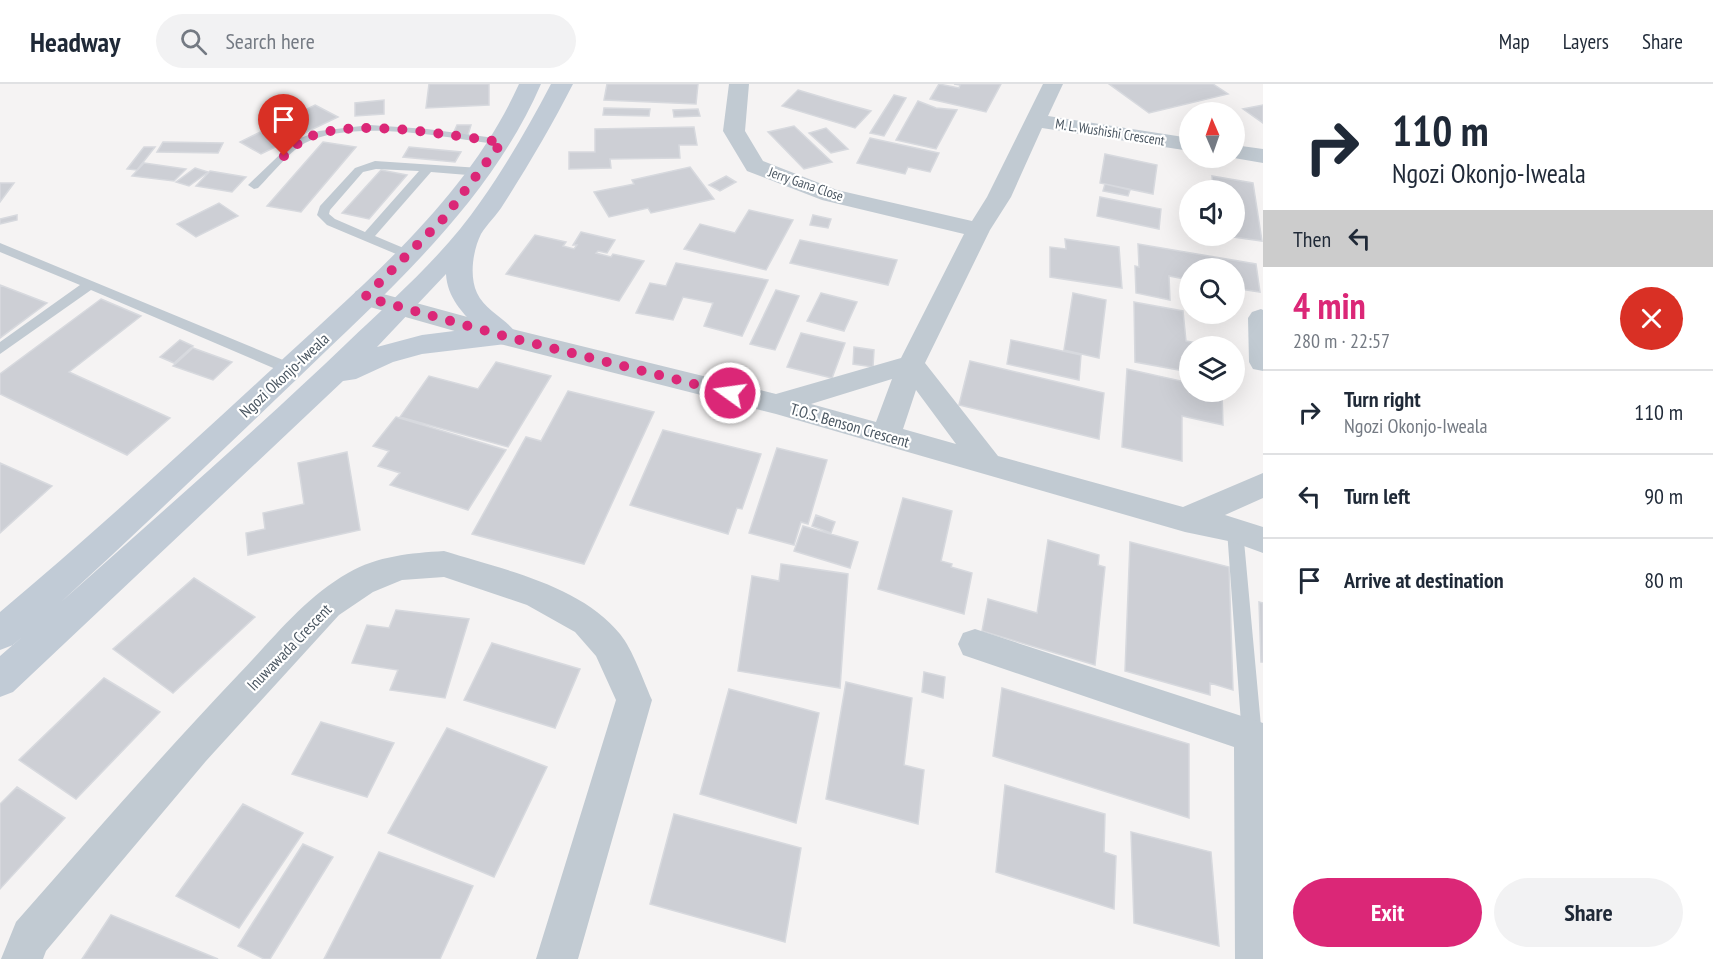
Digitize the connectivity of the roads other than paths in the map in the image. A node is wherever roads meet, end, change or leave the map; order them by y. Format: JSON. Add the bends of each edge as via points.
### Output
{"nodes":[{"id":1,"x":530,"y":84,"type":"edge"},
{"id":2,"x":562,"y":84,"type":"edge"},
{"id":3,"x":739,"y":84,"type":"edge"},
{"id":4,"x":1052,"y":87,"type":"edge"},
{"id":5,"x":1035,"y":120,"type":"junction"},
{"id":6,"x":1107,"y":132,"type":"junction"},
{"id":7,"x":502,"y":142,"type":"junction"},
{"id":8,"x":1179,"y":143,"type":"edge"},
{"id":9,"x":1037,"y":148,"type":"junction"},
{"id":10,"x":1245,"y":154,"type":"edge"},
{"id":11,"x":1263,"y":156,"type":"edge"},
{"id":12,"x":428,"y":168,"type":"junction"},
{"id":13,"x":480,"y":172,"type":"junction"},
{"id":14,"x":255,"y":185,"type":"dead end"},
{"id":15,"x":999,"y":197,"type":"junction"},
{"id":16,"x":917,"y":216,"type":"junction"},
{"id":17,"x":978,"y":230,"type":"junction"},
{"id":18,"x":469,"y":233,"type":"junction"},
{"id":19,"x":367,"y":237,"type":"junction"},
{"id":20,"x":0,"y":247,"type":"edge"},
{"id":21,"x":408,"y":255,"type":"junction"},
{"id":22,"x":963,"y":260,"type":"junction"},
{"id":23,"x":88,"y":285,"type":"junction"},
{"id":24,"x":365,"y":297,"type":"junction"},
{"id":25,"x":402,"y":306,"type":"junction"},
{"id":26,"x":1261,"y":318,"type":"dead end"},
{"id":27,"x":504,"y":336,"type":"junction"},
{"id":28,"x":0,"y":349,"type":"edge"},
{"id":29,"x":1263,"y":362,"type":"edge"},
{"id":30,"x":911,"y":364,"type":"junction"},
{"id":31,"x":290,"y":369,"type":"junction"},
{"id":32,"x":316,"y":390,"type":"junction"},
{"id":33,"x":776,"y":404,"type":"junction"},
{"id":34,"x":886,"y":435,"type":"junction"},
{"id":35,"x":988,"y":464,"type":"junction"},
{"id":36,"x":1263,"y":485,"type":"edge"},
{"id":37,"x":1185,"y":520,"type":"junction"},
{"id":38,"x":1235,"y":531,"type":"junction"},
{"id":39,"x":1263,"y":540,"type":"edge"},
{"id":40,"x":71,"y":573,"type":"junction"},
{"id":41,"x":0,"y":619,"type":"edge"},
{"id":42,"x":0,"y":634,"type":"edge"},
{"id":43,"x":975,"y":645,"type":"dead end"},
{"id":44,"x":0,"y":680,"type":"edge"},
{"id":45,"x":1257,"y":739,"type":"edge"},
{"id":46,"x":22,"y":959,"type":"edge"},
{"id":47,"x":557,"y":959,"type":"edge"},
{"id":48,"x":1256,"y":959,"type":"edge"}],
"edges":[{"from":1,"to":7,"type":"street","name":"Ngozi Okonjo-Iweala"},
{"from":2,"to":18,"type":"street","name":"Ngozi Okonjo-Iweala","via":[[491,205]]},
{"from":3,"to":16,"type":"street","name":"Jerry Gana Close","via":[[734,131],[755,166],[830,195]]},
{"from":4,"to":5,"type":"street","name":"M. L. Wushishi Crescent"},
{"from":4,"to":6,"type":"street"},
{"from":5,"to":6,"type":"street","name":"M. L. Wushishi Crescent"},
{"from":5,"to":9,"type":"street"},
{"from":6,"to":8,"type":"street","name":"M. L. Wushishi Crescent"},
{"from":6,"to":9,"type":"street"},
{"from":7,"to":13,"type":"street","name":"Ngozi Okonjo-Iweala"},
{"from":7,"to":14,"type":"lane","via":[[380,129],[330,131],[299,142]]},
{"from":9,"to":15,"type":"street"},
{"from":10,"to":11,"type":"street"},
{"from":12,"to":13,"type":"lane"},
{"from":12,"to":19,"type":"lane"},
{"from":12,"to":19,"type":"lane","via":[[375,165],[359,170],[324,209],[323,214],[331,222]]},
{"from":13,"to":21,"type":"street","name":"Ngozi Okonjo-Iweala"},
{"from":15,"to":16,"type":"street"},
{"from":15,"to":17,"type":"street"},
{"from":16,"to":17,"type":"street","name":"Jerry Gana Close"},
{"from":16,"to":22,"type":"street"},
{"from":17,"to":22,"type":"street"},
{"from":18,"to":25,"type":"street","name":"Ngozi Okonjo-Iweala"},
{"from":18,"to":27,"type":"street","via":[[457,273],[461,291],[474,311]]},
{"from":19,"to":21,"type":"lane"},
{"from":20,"to":23,"type":"lane"},
{"from":21,"to":24,"type":"street","name":"Ngozi Okonjo-Iweala"},
{"from":22,"to":30,"type":"street"},
{"from":23,"to":28,"type":"lane"},
{"from":23,"to":31,"type":"lane"},
{"from":24,"to":25,"type":"street","name":"T.O.S. Benson Crescent"},
{"from":24,"to":31,"type":"street","name":"Ngozi Okonjo-Iweala"},
{"from":25,"to":27,"type":"street","name":"T.O.S. Benson Crescent"},
{"from":25,"to":32,"type":"street","name":"Ngozi Okonjo-Iweala"},
{"from":26,"to":29,"type":"street"},
{"from":27,"to":32,"type":"street","via":[[428,343],[397,351],[359,364]]},
{"from":27,"to":33,"type":"street","name":"T.O.S. Benson Crescent"},
{"from":30,"to":33,"type":"street"},
{"from":30,"to":34,"type":"street"},
{"from":30,"to":35,"type":"street"},
{"from":31,"to":40,"type":"street","name":"Ngozi Okonjo-Iweala"},
{"from":32,"to":44,"type":"street","name":"Ngozi Okonjo-Iweala"},
{"from":33,"to":34,"type":"street","name":"T.O.S. Benson Crescent"},
{"from":34,"to":35,"type":"street","name":"T.O.S. Benson Crescent"},
{"from":35,"to":37,"type":"street","name":"T.O.S. Benson Crescent"},
{"from":36,"to":37,"type":"street"},
{"from":37,"to":38,"type":"street","name":"T.O.S. Benson Crescent"},
{"from":38,"to":39,"type":"street","name":"T.O.S. Benson Crescent"},
{"from":38,"to":45,"type":"lane"},
{"from":40,"to":41,"type":"street"},
{"from":40,"to":42,"type":"street","name":"Ngozi Okonjo-Iweala"},
{"from":43,"to":45,"type":"street"},
{"from":45,"to":48,"type":"street"},
{"from":46,"to":47,"type":"street","name":"Inuwawada Crescent","via":[[31,937],[131,820],[327,605],[361,582],[400,567],[444,564],[538,595],[587,622],[609,646],[634,700]]}]}
